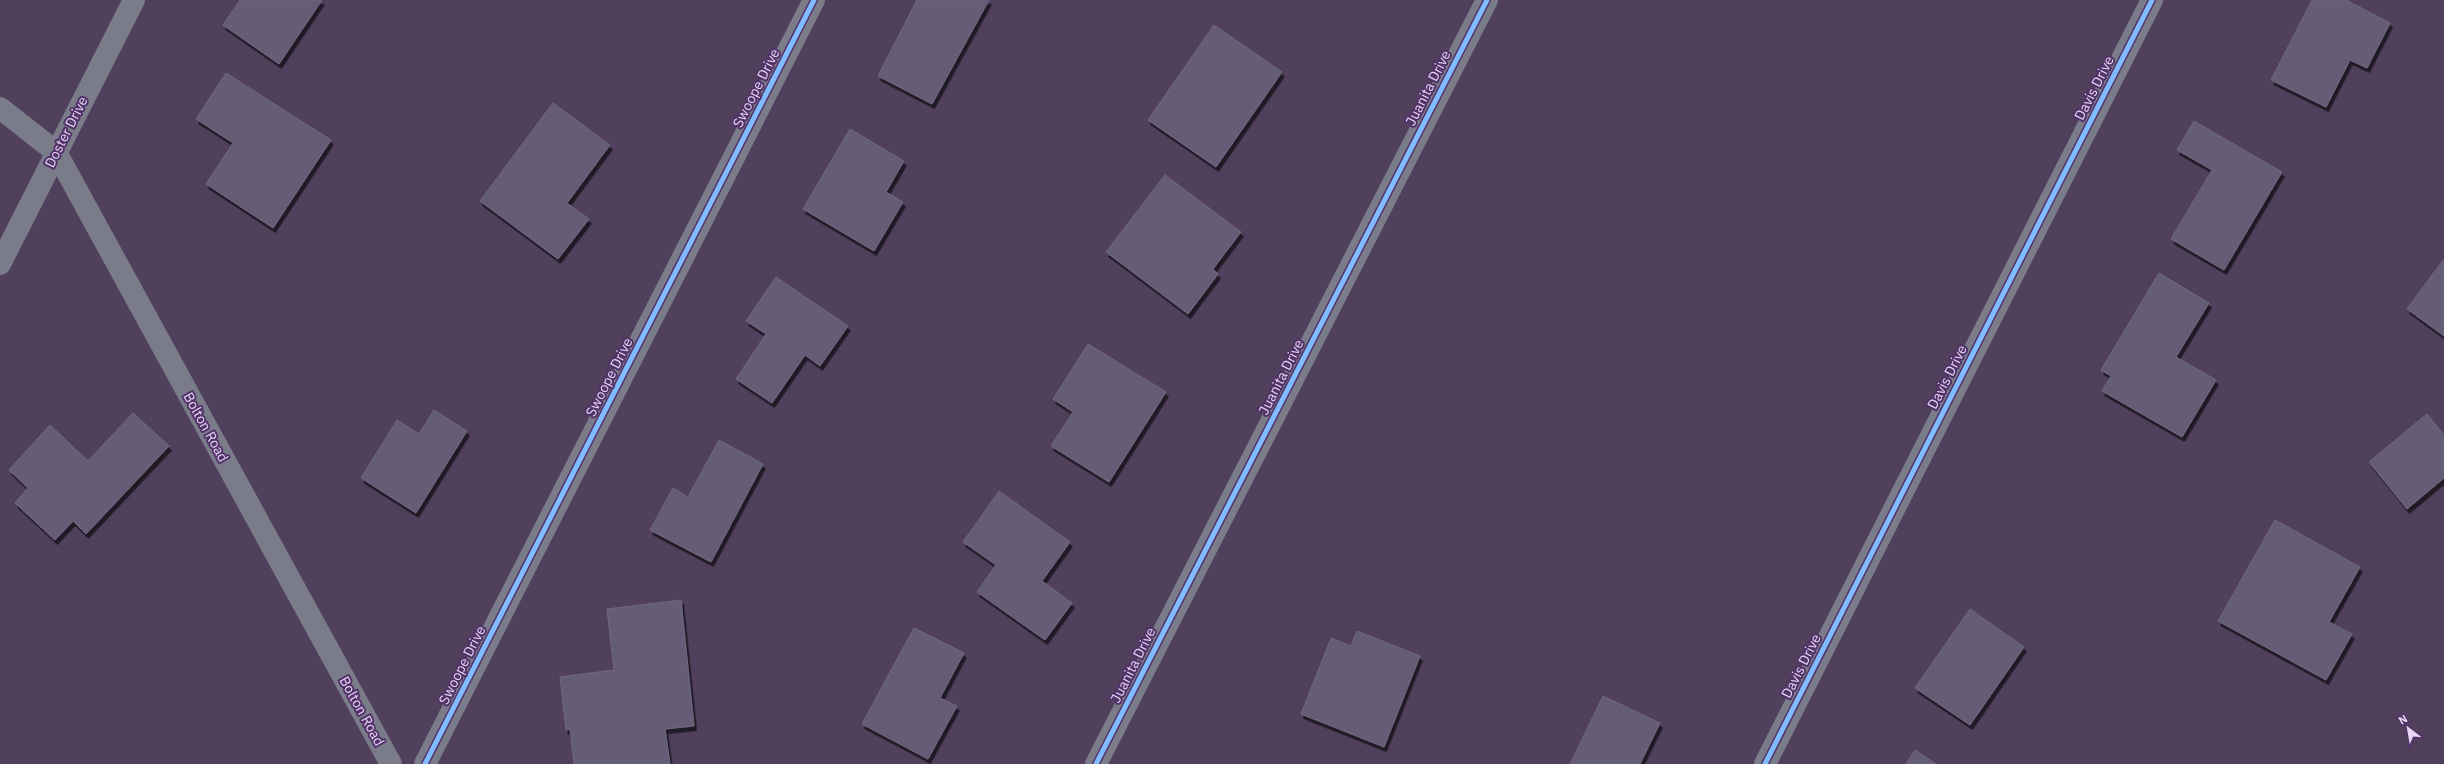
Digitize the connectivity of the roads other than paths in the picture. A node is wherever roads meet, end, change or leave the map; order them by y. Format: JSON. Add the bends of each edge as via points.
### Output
{"nodes":[{"id":1,"x":134,"y":0,"type":"edge"},
{"id":2,"x":814,"y":0,"type":"edge"},
{"id":3,"x":1487,"y":0,"type":"edge"},
{"id":4,"x":2152,"y":0,"type":"edge"},
{"id":5,"x":0,"y":108,"type":"edge"},
{"id":6,"x":56,"y":152,"type":"junction"},
{"id":7,"x":0,"y":264,"type":"edge"},
{"id":8,"x":391,"y":764,"type":"edge"},
{"id":9,"x":425,"y":764,"type":"edge"},
{"id":10,"x":1096,"y":764,"type":"edge"},
{"id":11,"x":1765,"y":764,"type":"edge"}],
"edges":[{"from":1,"to":6,"type":"street","name":"Doster Drive"},
{"from":2,"to":9,"type":"street","name":"Swoope Drive"},
{"from":3,"to":10,"type":"street","name":"Juanita Drive"},
{"from":4,"to":11,"type":"street","name":"Davis Drive"},
{"from":5,"to":6,"type":"street","name":"Bolton Road"},
{"from":6,"to":7,"type":"street","name":"Doster Drive"},
{"from":6,"to":8,"type":"street","name":"Bolton Road"}]}
